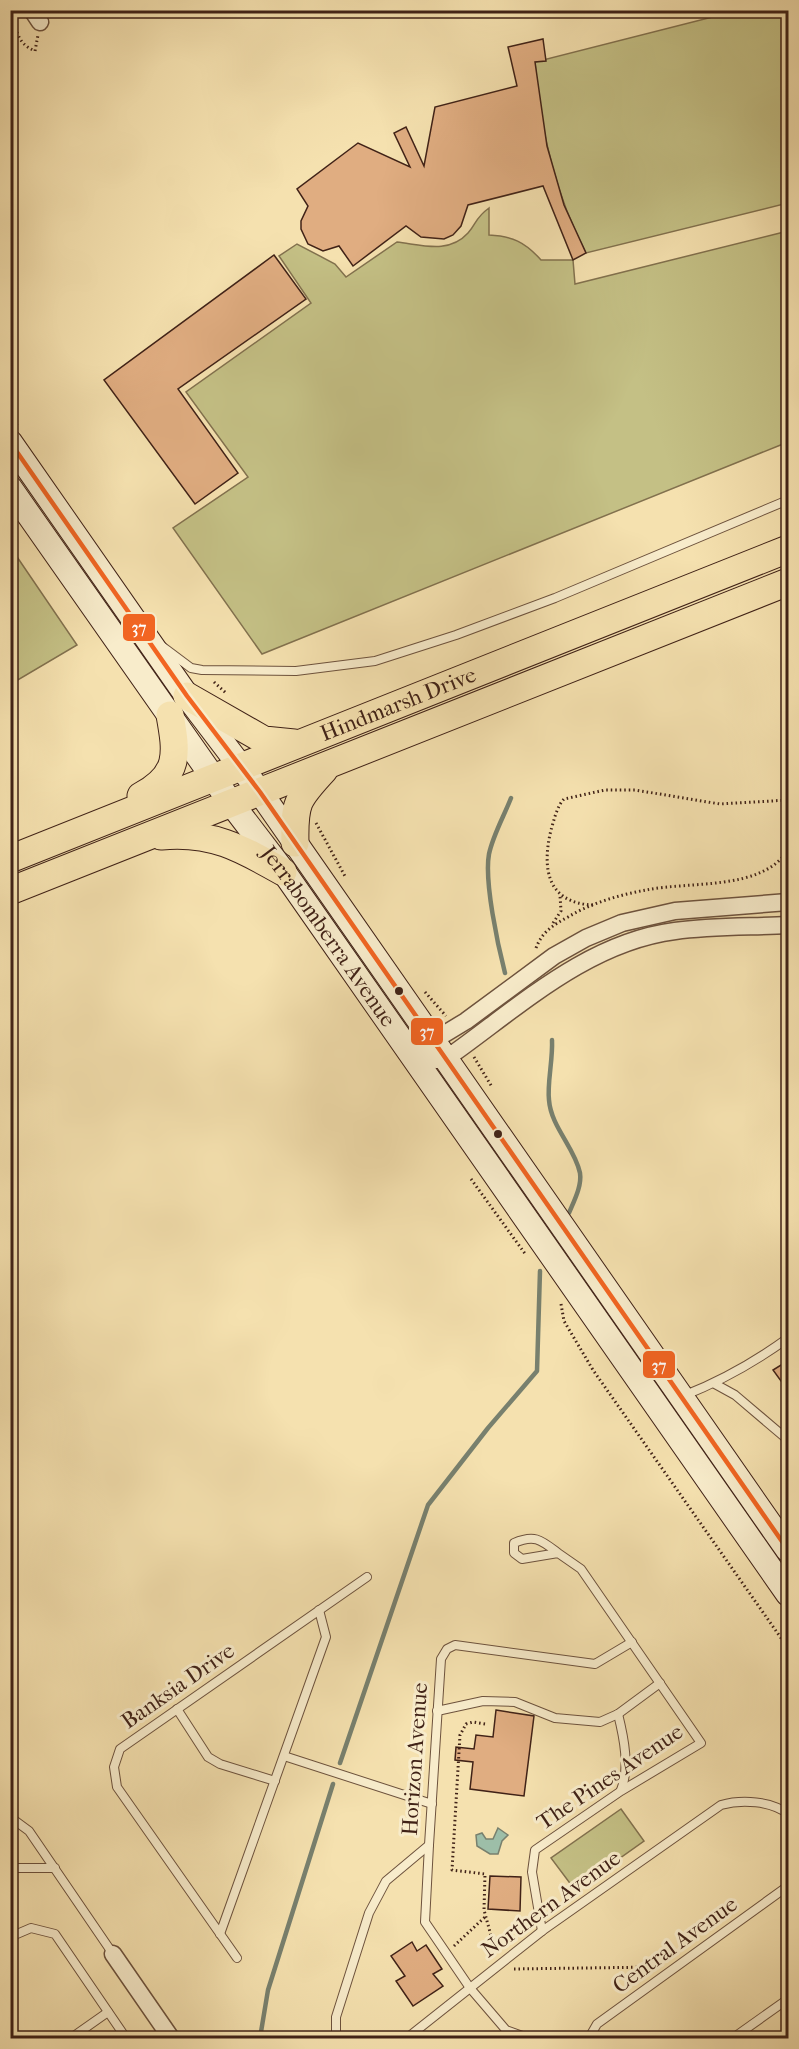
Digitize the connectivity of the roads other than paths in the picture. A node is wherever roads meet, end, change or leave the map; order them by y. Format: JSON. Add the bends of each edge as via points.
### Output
{"nodes":[{"id":1,"x":10,"y":442,"type":"edge"},
{"id":2,"x":10,"y":488,"type":"edge"},
{"id":3,"x":789,"y":500,"type":"edge"},
{"id":4,"x":789,"y":549,"type":"edge"},
{"id":5,"x":789,"y":582,"type":"edge"},
{"id":6,"x":144,"y":633,"type":"junction"},
{"id":7,"x":178,"y":705,"type":"junction"},
{"id":8,"x":298,"y":743,"type":"junction"},
{"id":9,"x":329,"y":765,"type":"junction"},
{"id":10,"x":240,"y":766,"type":"junction"},
{"id":11,"x":214,"y":777,"type":"junction"},
{"id":12,"x":260,"y":792,"type":"junction"},
{"id":13,"x":231,"y":803,"type":"junction"},
{"id":14,"x":58,"y":840,"type":"junction"},
{"id":15,"x":136,"y":840,"type":"junction"},
{"id":16,"x":295,"y":843,"type":"junction"},
{"id":17,"x":10,"y":860,"type":"edge"},
{"id":18,"x":283,"y":872,"type":"junction"},
{"id":19,"x":10,"y":891,"type":"edge"},
{"id":20,"x":789,"y":902,"type":"edge"},
{"id":21,"x":789,"y":925,"type":"edge"},
{"id":22,"x":439,"y":1050,"type":"junction"},
{"id":23,"x":418,"y":1066,"type":"junction"},
{"id":24,"x":466,"y":1088,"type":"junction"},
{"id":25,"x":444,"y":1103,"type":"junction"},
{"id":26,"x":789,"y":1338,"type":"edge"},
{"id":27,"x":715,"y":1384,"type":"junction"},
{"id":28,"x":670,"y":1403,"type":"junction"},
{"id":29,"x":789,"y":1440,"type":"edge"},
{"id":30,"x":789,"y":1550,"type":"edge"},
{"id":31,"x":558,"y":1553,"type":"junction"},
{"id":32,"x":367,"y":1577,"type":"dead end"},
{"id":33,"x":789,"y":1594,"type":"edge"},
{"id":34,"x":319,"y":1610,"type":"junction"},
{"id":35,"x":632,"y":1642,"type":"junction"},
{"id":36,"x":660,"y":1683,"type":"junction"},
{"id":37,"x":177,"y":1709,"type":"junction"},
{"id":38,"x":437,"y":1712,"type":"junction"},
{"id":39,"x":618,"y":1714,"type":"junction"},
{"id":40,"x":284,"y":1756,"type":"junction"},
{"id":41,"x":275,"y":1781,"type":"junction"},
{"id":42,"x":621,"y":1791,"type":"junction"},
{"id":43,"x":432,"y":1804,"type":"junction"},
{"id":44,"x":789,"y":1814,"type":"edge"},
{"id":45,"x":10,"y":1817,"type":"edge"},
{"id":46,"x":429,"y":1845,"type":"junction"},
{"id":47,"x":10,"y":1868,"type":"edge"},
{"id":48,"x":55,"y":1868,"type":"junction"},
{"id":49,"x":789,"y":1886,"type":"edge"},
{"id":50,"x":542,"y":1931,"type":"junction"},
{"id":51,"x":220,"y":1934,"type":"junction"},
{"id":52,"x":10,"y":1937,"type":"edge"},
{"id":53,"x":113,"y":1954,"type":"joint"},
{"id":54,"x":237,"y":1958,"type":"dead end"},
{"id":55,"x":470,"y":1988,"type":"junction"},
{"id":56,"x":789,"y":1999,"type":"edge"},
{"id":57,"x":108,"y":2012,"type":"junction"},
{"id":58,"x":508,"y":2034,"type":"edge"},
{"id":59,"x":71,"y":2038,"type":"edge"},
{"id":60,"x":126,"y":2038,"type":"edge"},
{"id":61,"x":171,"y":2038,"type":"edge"},
{"id":62,"x":336,"y":2038,"type":"edge"},
{"id":63,"x":410,"y":2038,"type":"edge"},
{"id":64,"x":528,"y":2038,"type":"edge"},
{"id":65,"x":589,"y":2038,"type":"edge"},
{"id":66,"x":733,"y":2038,"type":"edge"}],
"edges":[{"from":1,"to":6,"type":"street","name":"Jerrabomberra Avenue"},
{"from":2,"to":7,"type":"street","name":"Jerrabomberra Avenue"},
{"from":3,"to":6,"type":"lane","via":[[555,598],[456,636],[375,661],[296,671],[202,670],[191,668]]},
{"from":4,"to":8,"type":"main road","name":"Hindmarsh Drive"},
{"from":5,"to":9,"type":"main road","name":"Hindmarsh Drive"},
{"from":6,"to":7,"type":"street","name":"Jerrabomberra Avenue"},
{"from":7,"to":8,"type":"main road","via":[[264,740]]},
{"from":7,"to":10,"type":"street","name":"Jerrabomberra Avenue"},
{"from":7,"to":11,"type":"street","name":"Jerrabomberra Avenue"},
{"from":7,"to":14,"type":"main road","via":[[175,753],[164,782]]},
{"from":8,"to":10,"type":"main road","name":"Hindmarsh Drive"},
{"from":9,"to":12,"type":"main road","name":"Hindmarsh Drive"},
{"from":9,"to":16,"type":"main road","via":[[299,798]]},
{"from":10,"to":11,"type":"main road","name":"Hindmarsh Drive"},
{"from":10,"to":12,"type":"street","name":"Jerrabomberra Avenue"},
{"from":11,"to":13,"type":"street","name":"Jerrabomberra Avenue"},
{"from":11,"to":14,"type":"main road","name":"Hindmarsh Drive"},
{"from":12,"to":13,"type":"main road","name":"Hindmarsh Drive"},
{"from":12,"to":16,"type":"street","name":"Jerrabomberra Avenue"},
{"from":13,"to":15,"type":"main road","name":"Hindmarsh Drive"},
{"from":13,"to":18,"type":"street","name":"Jerrabomberra Avenue"},
{"from":14,"to":17,"type":"main road","name":"Hindmarsh Drive"},
{"from":15,"to":18,"type":"main road","via":[[187,835],[218,840]]},
{"from":15,"to":19,"type":"main road","name":"Hindmarsh Drive"},
{"from":16,"to":22,"type":"street","name":"Jerrabomberra Avenue"},
{"from":18,"to":23,"type":"street","name":"Jerrabomberra Avenue"},
{"from":20,"to":22,"type":"street","via":[[675,910],[622,923],[554,956],[466,1021]]},
{"from":21,"to":22,"type":"street","via":[[674,931],[627,943],[567,971]]},
{"from":22,"to":23,"type":"street"},
{"from":22,"to":24,"type":"street","name":"Jerrabomberra Avenue"},
{"from":23,"to":25,"type":"street","name":"Jerrabomberra Avenue"},
{"from":24,"to":25,"type":"street"},
{"from":24,"to":28,"type":"street","name":"Jerrabomberra Avenue"},
{"from":25,"to":28,"type":"street","name":"Jerrabomberra Avenue","via":[[500,1202]]},
{"from":26,"to":27,"type":"lane"},
{"from":27,"to":28,"type":"lane"},
{"from":27,"to":29,"type":"lane","via":[[735,1395]]},
{"from":28,"to":30,"type":"street","name":"Jerrabomberra Avenue"},
{"from":28,"to":33,"type":"street","name":"Jerrabomberra Avenue"},
{"from":31,"to":31,"type":"lane","name":"The Pines Avenue","via":[[522,1559],[514,1553],[514,1543],[528,1537],[542,1540]]},
{"from":31,"to":35,"type":"lane","name":"The Pines Avenue","via":[[581,1569]]},
{"from":32,"to":34,"type":"lane","name":"Banksia Drive"},
{"from":34,"to":37,"type":"lane","name":"Banksia Drive"},
{"from":34,"to":40,"type":"lane","via":[[326,1637]]},
{"from":35,"to":36,"type":"lane","name":"The Pines Avenue"},
{"from":35,"to":38,"type":"lane","name":"Horizon Avenue","via":[[595,1664],[455,1645],[441,1659]]},
{"from":36,"to":39,"type":"lane"},
{"from":36,"to":42,"type":"lane","name":"The Pines Avenue","via":[[701,1743]]},
{"from":37,"to":41,"type":"lane","via":[[208,1757]]},
{"from":37,"to":51,"type":"lane","name":"Banksia Drive","via":[[120,1749],[114,1767],[117,1787]]},
{"from":38,"to":39,"type":"lane","via":[[483,1701],[515,1702],[555,1718],[600,1722]]},
{"from":38,"to":43,"type":"lane","name":"Horizon Avenue"},
{"from":39,"to":42,"type":"lane","via":[[625,1779]]},
{"from":40,"to":41,"type":"lane"},
{"from":40,"to":43,"type":"lane"},
{"from":41,"to":51,"type":"lane"},
{"from":42,"to":50,"type":"lane","name":"The Pines Avenue","via":[[535,1850],[532,1872]]},
{"from":43,"to":46,"type":"lane","name":"Horizon Avenue"},
{"from":44,"to":50,"type":"lane","name":"Northern Avenue","via":[[780,1808],[737,1801],[721,1805]]},
{"from":45,"to":48,"type":"lane","via":[[29,1831]]},
{"from":46,"to":55,"type":"lane","via":[[425,1922]]},
{"from":46,"to":62,"type":"lane","name":"Horizon Avenue","via":[[386,1881],[369,1913],[336,2017]]},
{"from":47,"to":48,"type":"lane"},
{"from":48,"to":53,"type":"lane"},
{"from":49,"to":65,"type":"lane","name":"Central Avenue","via":[[597,2024]]},
{"from":50,"to":55,"type":"lane","name":"Northern Avenue"},
{"from":51,"to":54,"type":"lane","name":"Banksia Drive"},
{"from":52,"to":57,"type":"lane","via":[[32,1928],[55,1934]]},
{"from":53,"to":61,"type":"street"},
{"from":55,"to":58,"type":"lane"},
{"from":55,"to":63,"type":"lane","name":"Northern Avenue"},
{"from":56,"to":66,"type":"lane"},
{"from":57,"to":59,"type":"lane"},
{"from":57,"to":60,"type":"lane"},
{"from":58,"to":64,"type":"lane"}]}
